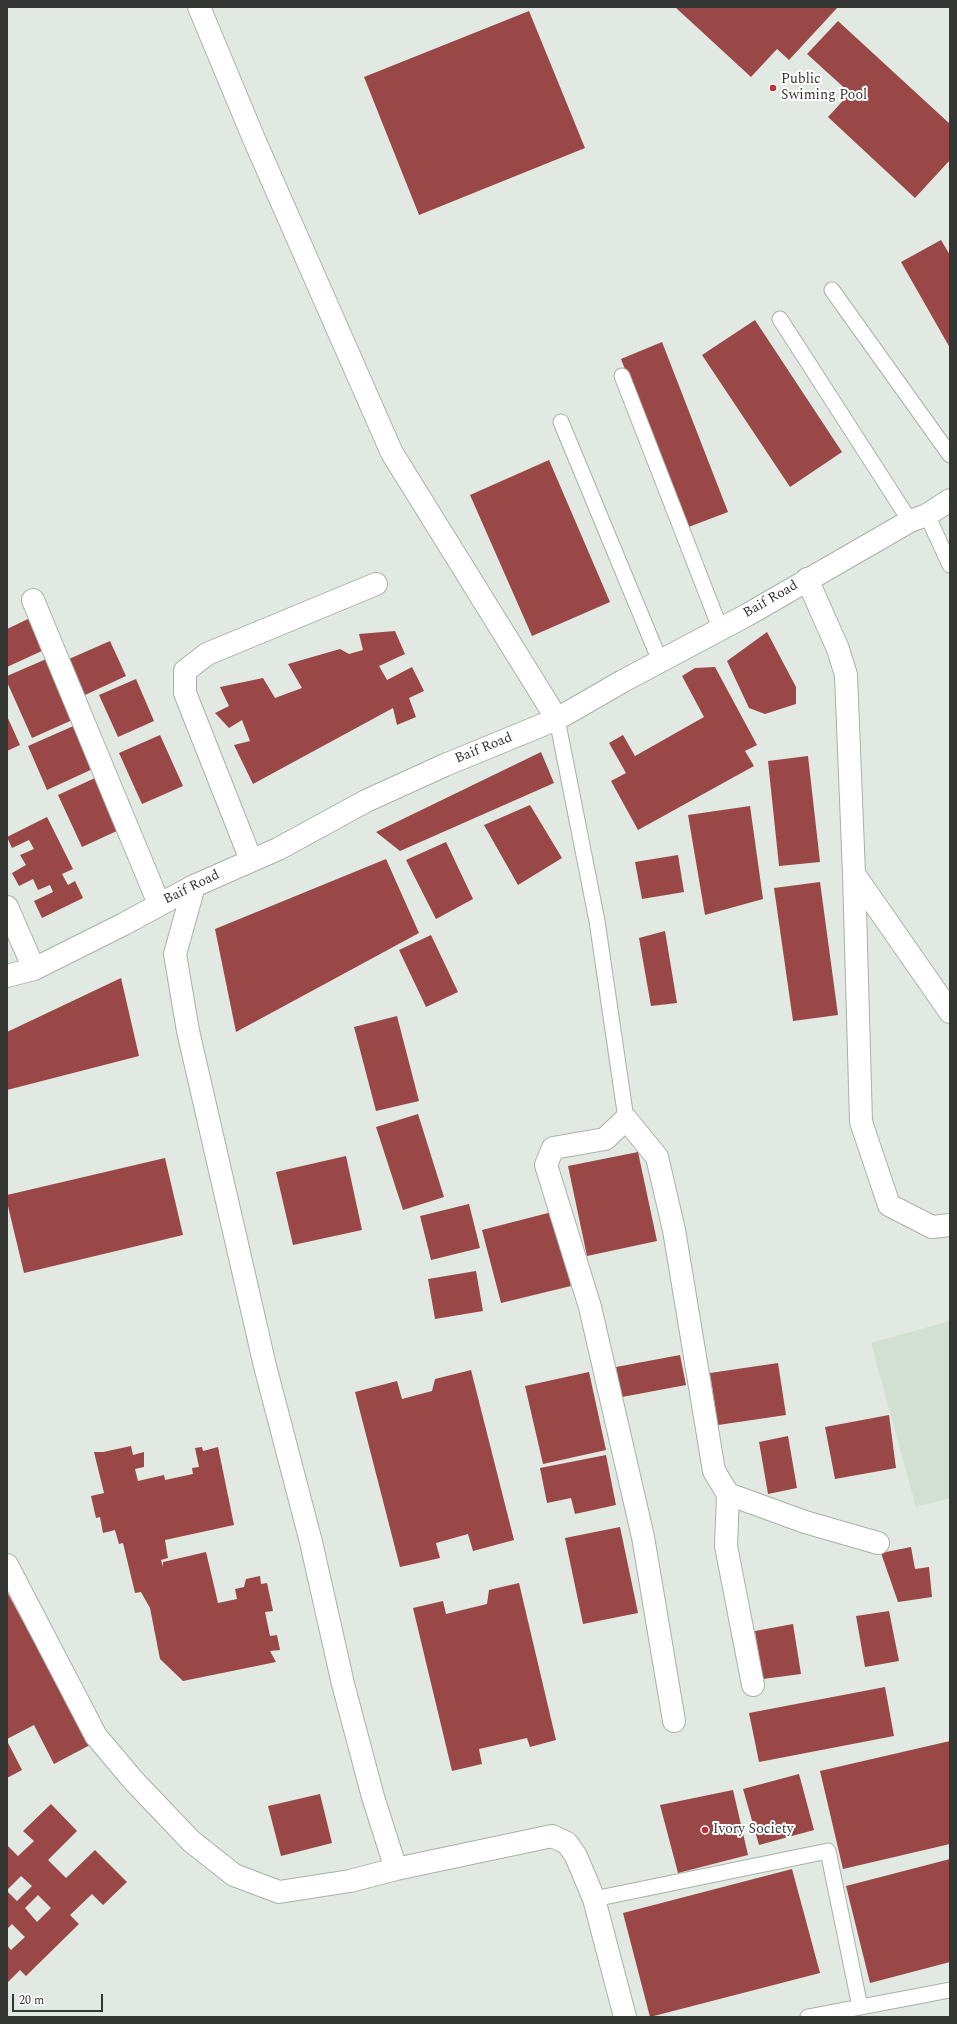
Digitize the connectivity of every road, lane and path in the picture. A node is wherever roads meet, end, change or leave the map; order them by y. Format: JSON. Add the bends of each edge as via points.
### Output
{"nodes":[{"id":1,"x":199,"y":7,"type":"edge"},
{"id":2,"x":832,"y":290,"type":"dead end"},
{"id":3,"x":780,"y":319,"type":"dead end"},
{"id":4,"x":622,"y":376,"type":"dead end"},
{"id":5,"x":561,"y":422,"type":"dead end"},
{"id":6,"x":950,"y":455,"type":"edge"},
{"id":7,"x":950,"y":500,"type":"edge"},
{"id":8,"x":918,"y":518,"type":"junction"},
{"id":9,"x":950,"y":566,"type":"edge"},
{"id":10,"x":807,"y":579,"type":"junction"},
{"id":11,"x":376,"y":584,"type":"dead end"},
{"id":12,"x":33,"y":600,"type":"dead end"},
{"id":13,"x":720,"y":628,"type":"junction"},
{"id":14,"x":660,"y":661,"type":"junction"},
{"id":15,"x":557,"y":719,"type":"junction"},
{"id":16,"x":251,"y":860,"type":"junction"},
{"id":17,"x":854,"y":874,"type":"junction"},
{"id":18,"x":194,"y":886,"type":"junction"},
{"id":19,"x":159,"y":904,"type":"junction"},
{"id":20,"x":7,"y":907,"type":"edge"},
{"id":21,"x":34,"y":969,"type":"junction"},
{"id":22,"x":7,"y":976,"type":"edge"},
{"id":23,"x":950,"y":1012,"type":"edge"},
{"id":24,"x":626,"y":1119,"type":"junction"},
{"id":25,"x":950,"y":1225,"type":"edge"},
{"id":26,"x":728,"y":1494,"type":"junction"},
{"id":27,"x":878,"y":1543,"type":"dead end"},
{"id":28,"x":7,"y":1565,"type":"edge"},
{"id":29,"x":753,"y":1685,"type":"dead end"},
{"id":30,"x":674,"y":1721,"type":"dead end"},
{"id":31,"x":396,"y":1869,"type":"junction"},
{"id":32,"x":594,"y":1899,"type":"junction"},
{"id":33,"x":950,"y":1990,"type":"edge"},
{"id":34,"x":860,"y":2007,"type":"junction"},
{"id":35,"x":625,"y":2017,"type":"edge"},
{"id":36,"x":808,"y":2017,"type":"edge"}],
"edges":[{"from":1,"to":15,"type":"street","via":[[392,453]]},
{"from":2,"to":6,"type":"lane"},
{"from":3,"to":8,"type":"lane"},
{"from":4,"to":13,"type":"lane"},
{"from":5,"to":14,"type":"lane"},
{"from":7,"to":8,"type":"street","name":"Baif Road"},
{"from":8,"to":9,"type":"lane"},
{"from":8,"to":10,"type":"street","name":"Baif Road"},
{"from":10,"to":13,"type":"street","name":"Baif Road"},
{"from":10,"to":17,"type":"street","via":[[838,649],[846,675]]},
{"from":11,"to":16,"type":"street","via":[[207,654],[185,671],[185,693]]},
{"from":12,"to":19,"type":"street"},
{"from":13,"to":14,"type":"street","name":"Baif Road"},
{"from":14,"to":15,"type":"street","name":"Baif Road"},
{"from":15,"to":16,"type":"street","name":"Baif Road","via":[[366,801],[278,849]]},
{"from":15,"to":24,"type":"lane","via":[[597,921]]},
{"from":16,"to":18,"type":"street","name":"Baif Road"},
{"from":17,"to":23,"type":"street"},
{"from":17,"to":25,"type":"street","via":[[861,1122],[889,1204],[932,1227]]},
{"from":18,"to":19,"type":"street","name":"Baif Road"},
{"from":18,"to":31,"type":"street","via":[[175,954],[188,1031],[265,1366],[311,1542],[343,1684],[373,1798]]},
{"from":19,"to":21,"type":"street","name":"Baif Road"},
{"from":20,"to":21,"type":"street"},
{"from":21,"to":22,"type":"street","name":"Baif Road"},
{"from":24,"to":26,"type":"street","via":[[656,1157],[674,1230],[714,1471]]},
{"from":24,"to":30,"type":"street","via":[[605,1139],[554,1148],[546,1165],[590,1307],[642,1537]]},
{"from":26,"to":27,"type":"street","via":[[805,1522]]},
{"from":26,"to":29,"type":"street","via":[[726,1546]]},
{"from":28,"to":31,"type":"street","via":[[96,1736],[191,1842],[234,1875],[279,1892],[350,1881]]},
{"from":31,"to":32,"type":"street","via":[[552,1836],[567,1843],[576,1856]]},
{"from":32,"to":34,"type":"lane","via":[[828,1851]]},
{"from":32,"to":35,"type":"street"},
{"from":33,"to":34,"type":"lane"},
{"from":34,"to":36,"type":"lane"}]}
